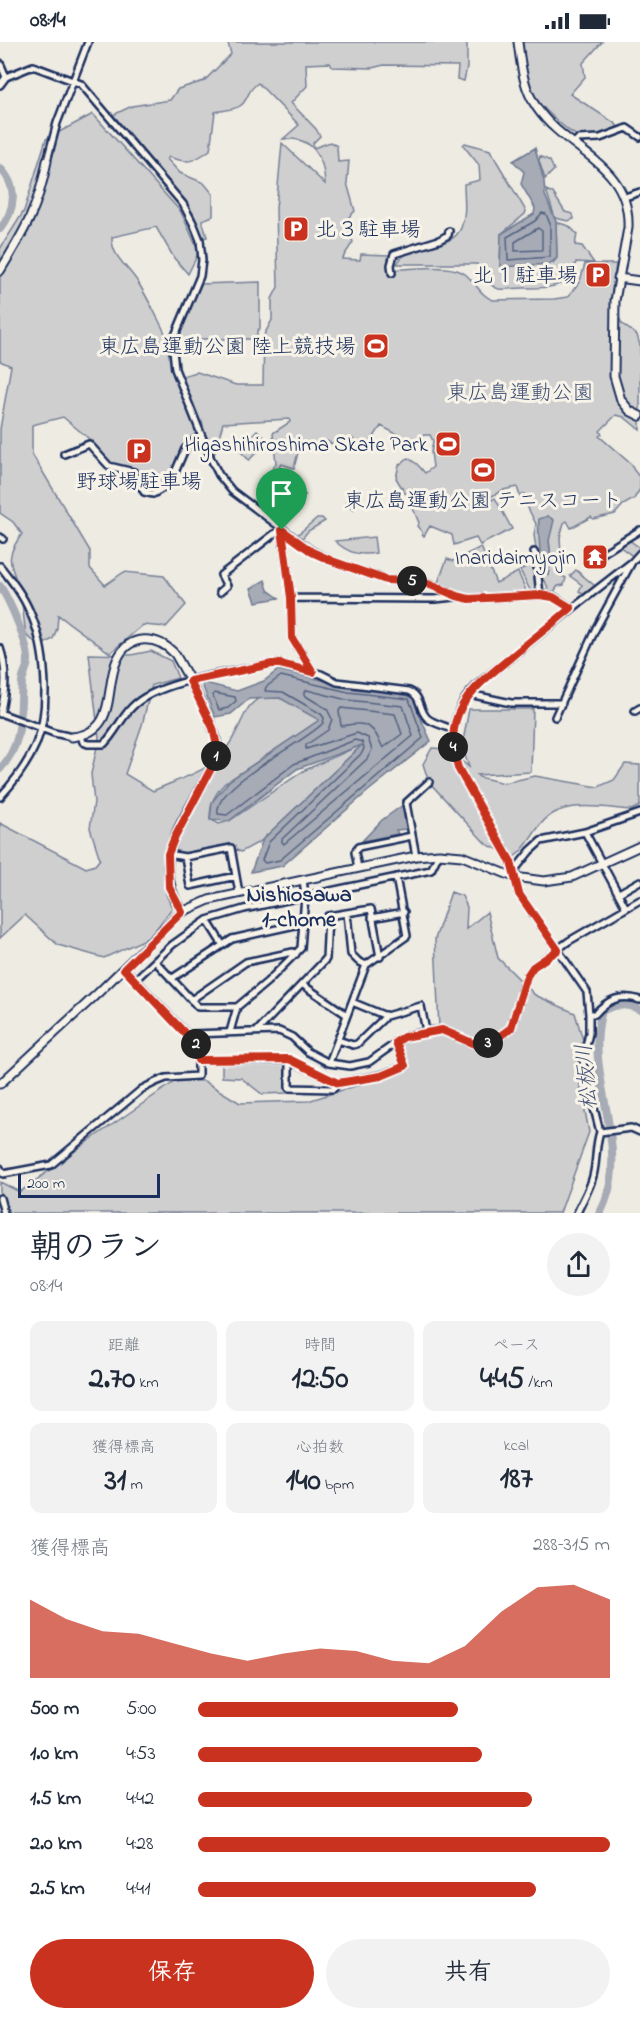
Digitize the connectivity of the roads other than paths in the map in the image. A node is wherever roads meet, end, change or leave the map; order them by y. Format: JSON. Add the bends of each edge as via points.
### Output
{"nodes":[{"id":1,"x":88,"y":42,"type":"edge"},
{"id":2,"x":518,"y":42,"type":"edge"},
{"id":3,"x":0,"y":63,"type":"edge"},
{"id":4,"x":6,"y":76,"type":"junction"},
{"id":5,"x":74,"y":80,"type":"junction"},
{"id":6,"x":0,"y":85,"type":"edge"},
{"id":7,"x":640,"y":137,"type":"edge"},
{"id":8,"x":574,"y":143,"type":"junction"},
{"id":9,"x":47,"y":161,"type":"joint"},
{"id":10,"x":640,"y":192,"type":"edge"},
{"id":11,"x":625,"y":197,"type":"junction"},
{"id":12,"x":449,"y":231,"type":"dead end"},
{"id":13,"x":0,"y":271,"type":"edge"},
{"id":14,"x":392,"y":273,"type":"dead end"},
{"id":15,"x":618,"y":278,"type":"junction"},
{"id":16,"x":640,"y":281,"type":"edge"},
{"id":17,"x":640,"y":416,"type":"edge"},
{"id":18,"x":201,"y":435,"type":"junction"},
{"id":19,"x":64,"y":454,"type":"dead end"},
{"id":20,"x":282,"y":530,"type":"junction"},
{"id":21,"x":640,"y":530,"type":"edge"},
{"id":22,"x":534,"y":552,"type":"dead end"},
{"id":23,"x":603,"y":553,"type":"dead end"},
{"id":24,"x":640,"y":553,"type":"edge"},
{"id":25,"x":632,"y":562,"type":"junction"},
{"id":26,"x":0,"y":566,"type":"edge"},
{"id":27,"x":220,"y":591,"type":"dead end"},
{"id":28,"x":540,"y":595,"type":"junction"},
{"id":29,"x":457,"y":596,"type":"junction"},
{"id":30,"x":291,"y":598,"type":"junction"},
{"id":31,"x":571,"y":608,"type":"junction"},
{"id":32,"x":0,"y":648,"type":"edge"},
{"id":33,"x":313,"y":672,"type":"junction"},
{"id":34,"x":190,"y":681,"type":"junction"},
{"id":35,"x":469,"y":694,"type":"junction"},
{"id":36,"x":562,"y":703,"type":"junction"},
{"id":37,"x":1,"y":714,"type":"edge"},
{"id":38,"x":555,"y":717,"type":"dead end"},
{"id":39,"x":39,"y":728,"type":"junction"},
{"id":40,"x":454,"y":729,"type":"junction"},
{"id":41,"x":81,"y":736,"type":"junction"},
{"id":42,"x":72,"y":737,"type":"joint"},
{"id":43,"x":429,"y":782,"type":"dead end"},
{"id":44,"x":0,"y":797,"type":"edge"},
{"id":45,"x":640,"y":813,"type":"edge"},
{"id":46,"x":585,"y":832,"type":"junction"},
{"id":47,"x":412,"y":836,"type":"junction"},
{"id":48,"x":640,"y":846,"type":"edge"},
{"id":49,"x":168,"y":854,"type":"junction"},
{"id":50,"x":439,"y":854,"type":"junction"},
{"id":51,"x":416,"y":856,"type":"junction"},
{"id":52,"x":185,"y":857,"type":"junction"},
{"id":53,"x":603,"y":864,"type":"junction"},
{"id":54,"x":358,"y":868,"type":"junction"},
{"id":55,"x":514,"y":874,"type":"junction"},
{"id":56,"x":236,"y":876,"type":"junction"},
{"id":57,"x":396,"y":877,"type":"junction"},
{"id":58,"x":303,"y":879,"type":"junction"},
{"id":59,"x":640,"y":881,"type":"edge"},
{"id":60,"x":239,"y":893,"type":"junction"},
{"id":61,"x":619,"y":893,"type":"junction"},
{"id":62,"x":305,"y":896,"type":"junction"},
{"id":63,"x":640,"y":900,"type":"edge"},
{"id":64,"x":626,"y":908,"type":"junction"},
{"id":65,"x":182,"y":912,"type":"junction"},
{"id":66,"x":404,"y":912,"type":"junction"},
{"id":67,"x":347,"y":913,"type":"junction"},
{"id":68,"x":372,"y":918,"type":"junction"},
{"id":69,"x":207,"y":920,"type":"junction"},
{"id":70,"x":304,"y":923,"type":"junction"},
{"id":71,"x":222,"y":944,"type":"junction"},
{"id":72,"x":558,"y":950,"type":"junction"},
{"id":73,"x":296,"y":954,"type":"junction"},
{"id":74,"x":380,"y":957,"type":"junction"},
{"id":75,"x":154,"y":961,"type":"junction"},
{"id":76,"x":366,"y":965,"type":"junction"},
{"id":77,"x":124,"y":969,"type":"junction"},
{"id":78,"x":171,"y":979,"type":"junction"},
{"id":79,"x":135,"y":980,"type":"junction"},
{"id":80,"x":303,"y":985,"type":"junction"},
{"id":81,"x":191,"y":1000,"type":"junction"},
{"id":82,"x":640,"y":1000,"type":"edge"},
{"id":83,"x":352,"y":1002,"type":"junction"},
{"id":84,"x":237,"y":1007,"type":"junction"},
{"id":85,"x":590,"y":1014,"type":"junction"},
{"id":86,"x":347,"y":1015,"type":"junction"},
{"id":87,"x":384,"y":1015,"type":"junction"},
{"id":88,"x":258,"y":1030,"type":"junction"},
{"id":89,"x":426,"y":1031,"type":"junction"},
{"id":90,"x":230,"y":1032,"type":"junction"},
{"id":91,"x":188,"y":1036,"type":"junction"},
{"id":92,"x":338,"y":1040,"type":"junction"},
{"id":93,"x":396,"y":1042,"type":"junction"},
{"id":94,"x":289,"y":1059,"type":"junction"},
{"id":95,"x":198,"y":1060,"type":"junction"},
{"id":96,"x":329,"y":1063,"type":"junction"},
{"id":97,"x":338,"y":1083,"type":"junction"},
{"id":98,"x":0,"y":1084,"type":"edge"},
{"id":99,"x":603,"y":1132,"type":"junction"},
{"id":100,"x":640,"y":1132,"type":"edge"},
{"id":101,"x":0,"y":1168,"type":"edge"},
{"id":102,"x":0,"y":1198,"type":"edge"},
{"id":103,"x":4,"y":1213,"type":"edge"},
{"id":104,"x":577,"y":1213,"type":"edge"}],
"edges":[{"from":1,"to":5,"type":"street"},
{"from":2,"to":8,"type":"street","via":[[523,79],[532,101]]},
{"from":3,"to":4,"type":"street"},
{"from":4,"to":5,"type":"street","via":[[33,66]]},
{"from":4,"to":6,"type":"street"},
{"from":5,"to":9,"type":"street"},
{"from":5,"to":18,"type":"street","via":[[183,204],[200,240],[200,276],[177,329],[173,350],[179,381]]},
{"from":7,"to":8,"type":"street","via":[[627,128]]},
{"from":8,"to":11,"type":"street","via":[[612,177]]},
{"from":9,"to":13,"type":"street","via":[[35,210]]},
{"from":10,"to":11,"type":"street"},
{"from":11,"to":15,"type":"street","via":[[628,228]]},
{"from":12,"to":14,"type":"street","via":[[439,240],[394,254]]},
{"from":15,"to":16,"type":"street"},
{"from":15,"to":17,"type":"street","via":[[615,383],[621,400]]},
{"from":18,"to":19,"type":"street","via":[[185,449],[170,484],[153,494],[144,492],[134,472],[109,466],[89,444]]},
{"from":18,"to":20,"type":"street","via":[[219,475],[232,491]]},
{"from":20,"to":27,"type":"street","via":[[221,575],[227,586]]},
{"from":20,"to":29,"type":"street","via":[[332,561],[386,580],[423,582]]},
{"from":20,"to":30,"type":"street"},
{"from":21,"to":23,"type":"street"},
{"from":22,"to":28,"type":"street"},
{"from":24,"to":25,"type":"street"},
{"from":25,"to":31,"type":"street"},
{"from":25,"to":36,"type":"street"},
{"from":26,"to":39,"type":"street","via":[[30,611],[38,634],[45,687]]},
{"from":28,"to":29,"type":"street","via":[[469,599]]},
{"from":28,"to":31,"type":"street","via":[[553,597]]},
{"from":29,"to":30,"type":"street"},
{"from":30,"to":33,"type":"street","via":[[292,638]]},
{"from":31,"to":35,"type":"street"},
{"from":32,"to":37,"type":"street","via":[[5,678]]},
{"from":33,"to":34,"type":"street","via":[[272,664]]},
{"from":33,"to":40,"type":"street","via":[[337,682],[416,693],[428,718]]},
{"from":34,"to":41,"type":"street","via":[[146,697],[132,707],[104,744],[88,744]]},
{"from":34,"to":41,"type":"street","via":[[166,645],[145,639],[135,642],[118,657],[105,714],[89,733]]},
{"from":34,"to":49,"type":"street","via":[[213,728],[217,754]]},
{"from":35,"to":36,"type":"street","via":[[511,703]]},
{"from":35,"to":40,"type":"street"},
{"from":36,"to":38,"type":"street"},
{"from":37,"to":39,"type":"street"},
{"from":39,"to":42,"type":"street"},
{"from":39,"to":44,"type":"street","via":[[36,744]]},
{"from":40,"to":55,"type":"street","via":[[453,752],[458,768]]},
{"from":41,"to":42,"type":"street"},
{"from":43,"to":47,"type":"street","via":[[406,803]]},
{"from":45,"to":46,"type":"street"},
{"from":46,"to":53,"type":"street"},
{"from":46,"to":55,"type":"street","via":[[542,841]]},
{"from":47,"to":51,"type":"street"},
{"from":47,"to":54,"type":"street","via":[[358,847]]},
{"from":48,"to":53,"type":"street"},
{"from":49,"to":52,"type":"street"},
{"from":49,"to":65,"type":"street","via":[[169,887]]},
{"from":50,"to":51,"type":"street"},
{"from":50,"to":55,"type":"street","via":[[462,856]]},
{"from":50,"to":57,"type":"street","via":[[430,870]]},
{"from":51,"to":54,"type":"street"},
{"from":52,"to":56,"type":"street","via":[[231,848]]},
{"from":52,"to":56,"type":"street","via":[[190,886]]},
{"from":53,"to":55,"type":"street","via":[[556,880],[529,880]]},
{"from":53,"to":61,"type":"street"},
{"from":54,"to":58,"type":"street"},
{"from":55,"to":72,"type":"street","via":[[519,894]]},
{"from":56,"to":60,"type":"street"},
{"from":57,"to":62,"type":"street"},
{"from":57,"to":66,"type":"street"},
{"from":58,"to":60,"type":"street"},
{"from":58,"to":62,"type":"street"},
{"from":59,"to":61,"type":"street"},
{"from":60,"to":65,"type":"street"},
{"from":61,"to":64,"type":"street"},
{"from":62,"to":69,"type":"street"},
{"from":62,"to":70,"type":"street"},
{"from":63,"to":64,"type":"street"},
{"from":64,"to":72,"type":"street"},
{"from":65,"to":77,"type":"street"},
{"from":66,"to":68,"type":"street"},
{"from":66,"to":74,"type":"street","via":[[407,936]]},
{"from":67,"to":68,"type":"street","via":[[371,909]]},
{"from":67,"to":76,"type":"street","via":[[351,954]]},
{"from":67,"to":80,"type":"street","via":[[328,916],[326,959]]},
{"from":68,"to":74,"type":"street"},
{"from":69,"to":71,"type":"street"},
{"from":69,"to":75,"type":"street"},
{"from":70,"to":71,"type":"street"},
{"from":70,"to":73,"type":"street","via":[[301,948]]},
{"from":71,"to":78,"type":"street"},
{"from":72,"to":85,"type":"street","via":[[587,992]]},
{"from":72,"to":89,"type":"street","via":[[532,969],[511,1028],[493,1041],[479,1046],[442,1030]]},
{"from":73,"to":81,"type":"street","via":[[246,962]]},
{"from":73,"to":84,"type":"street"},
{"from":74,"to":76,"type":"street"},
{"from":75,"to":78,"type":"street"},
{"from":75,"to":79,"type":"street"},
{"from":76,"to":83,"type":"street"},
{"from":77,"to":79,"type":"street"},
{"from":77,"to":98,"type":"street"},
{"from":78,"to":81,"type":"street"},
{"from":79,"to":91,"type":"street"},
{"from":80,"to":86,"type":"street"},
{"from":80,"to":88,"type":"street"},
{"from":81,"to":84,"type":"street","via":[[198,1007]]},
{"from":82,"to":85,"type":"street","via":[[617,997]]},
{"from":83,"to":86,"type":"street"},
{"from":83,"to":87,"type":"street"},
{"from":84,"to":90,"type":"street"},
{"from":85,"to":99,"type":"street","via":[[583,1060]]},
{"from":86,"to":92,"type":"street"},
{"from":87,"to":89,"type":"street","via":[[421,1006]]},
{"from":87,"to":92,"type":"street","via":[[357,1044]]},
{"from":88,"to":90,"type":"street"},
{"from":88,"to":96,"type":"street","via":[[279,1031],[292,1037],[308,1052]]},
{"from":89,"to":93,"type":"street"},
{"from":90,"to":91,"type":"street"},
{"from":91,"to":95,"type":"street","via":[[197,1046]]},
{"from":92,"to":96,"type":"street"},
{"from":93,"to":96,"type":"street","via":[[362,1065]]},
{"from":93,"to":97,"type":"street","via":[[405,1066],[381,1076]]},
{"from":94,"to":95,"type":"street"},
{"from":94,"to":97,"type":"street"},
{"from":94,"to":97,"type":"street","via":[[289,1088],[333,1089]]},
{"from":95,"to":101,"type":"street","via":[[198,1076],[166,1078],[142,1089],[51,1165],[3,1174]]},
{"from":99,"to":100,"type":"street","via":[[631,1128]]},
{"from":99,"to":104,"type":"street","via":[[597,1140],[593,1178]]},
{"from":102,"to":103,"type":"street"}]}
